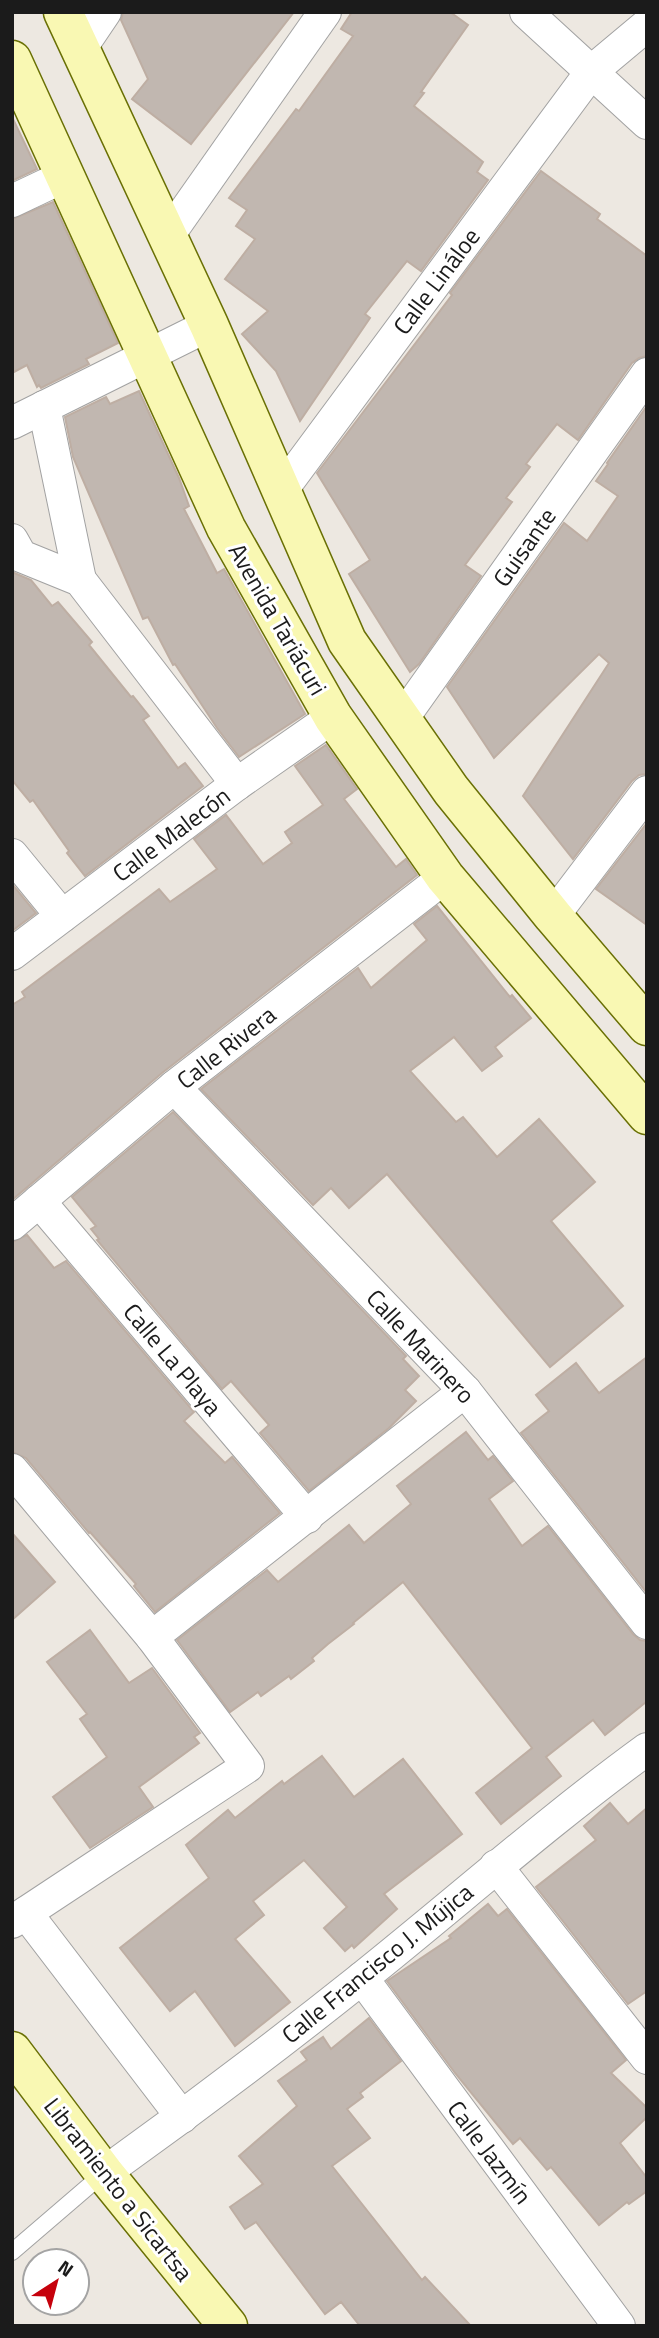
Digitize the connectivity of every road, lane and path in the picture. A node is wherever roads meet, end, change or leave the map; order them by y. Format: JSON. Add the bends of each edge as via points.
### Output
{"nodes":[{"id":1,"x":63,"y":12,"type":"edge"},
{"id":2,"x":105,"y":12,"type":"edge"},
{"id":3,"x":325,"y":12,"type":"edge"},
{"id":4,"x":526,"y":12,"type":"edge"},
{"id":5,"x":647,"y":25,"type":"edge"},
{"id":6,"x":80,"y":49,"type":"junction"},
{"id":7,"x":12,"y":60,"type":"edge"},
{"id":8,"x":592,"y":71,"type":"junction"},
{"id":9,"x":647,"y":123,"type":"edge"},
{"id":10,"x":66,"y":175,"type":"junction"},
{"id":11,"x":12,"y":201,"type":"edge"},
{"id":12,"x":167,"y":237,"type":"junction"},
{"id":13,"x":209,"y":325,"type":"junction"},
{"id":14,"x":146,"y":355,"type":"junction"},
{"id":15,"x":647,"y":374,"type":"edge"},
{"id":16,"x":44,"y":407,"type":"junction"},
{"id":17,"x":12,"y":423,"type":"edge"},
{"id":18,"x":281,"y":491,"type":"junction"},
{"id":19,"x":12,"y":540,"type":"edge"},
{"id":20,"x":80,"y":580,"type":"junction"},
{"id":21,"x":334,"y":717,"type":"junction"},
{"id":22,"x":402,"y":719,"type":"junction"},
{"id":23,"x":237,"y":784,"type":"junction"},
{"id":24,"x":647,"y":792,"type":"edge"},
{"id":25,"x":12,"y":855,"type":"edge"},
{"id":26,"x":445,"y":877,"type":"junction"},
{"id":27,"x":62,"y":916,"type":"junction"},
{"id":28,"x":553,"y":916,"type":"junction"},
{"id":29,"x":12,"y":954,"type":"edge"},
{"id":30,"x":647,"y":1026,"type":"edge"},
{"id":31,"x":174,"y":1087,"type":"junction"},
{"id":32,"x":647,"y":1115,"type":"edge"},
{"id":33,"x":39,"y":1201,"type":"junction"},
{"id":34,"x":12,"y":1224,"type":"edge"},
{"id":35,"x":466,"y":1391,"type":"junction"},
{"id":36,"x":12,"y":1470,"type":"edge"},
{"id":37,"x":307,"y":1517,"type":"junction"},
{"id":38,"x":647,"y":1623,"type":"edge"},
{"id":39,"x":152,"y":1637,"type":"junction"},
{"id":40,"x":645,"y":1753,"type":"edge"},
{"id":41,"x":496,"y":1866,"type":"junction"},
{"id":42,"x":19,"y":1918,"type":"edge"},
{"id":43,"x":362,"y":1978,"type":"junction"},
{"id":44,"x":12,"y":2051,"type":"edge"},
{"id":45,"x":647,"y":2058,"type":"edge"},
{"id":46,"x":182,"y":2117,"type":"junction"},
{"id":47,"x":104,"y":2173,"type":"junction"},
{"id":48,"x":12,"y":2252,"type":"edge"},
{"id":49,"x":228,"y":2326,"type":"edge"},
{"id":50,"x":619,"y":2326,"type":"edge"}],
"edges":[{"from":1,"to":6,"type":"street","name":"Avenida Tariácuri"},
{"from":2,"to":6,"type":"street"},
{"from":3,"to":12,"type":"street"},
{"from":4,"to":8,"type":"street"},
{"from":5,"to":8,"type":"street","name":"Calle Lináloe"},
{"from":6,"to":12,"type":"street","name":"Avenida Tariácuri"},
{"from":7,"to":10,"type":"street","name":"Avenida Tariácuri"},
{"from":8,"to":9,"type":"street"},
{"from":8,"to":18,"type":"street","name":"Calle Lináloe"},
{"from":10,"to":11,"type":"street"},
{"from":10,"to":14,"type":"street","name":"Avenida Tariácuri"},
{"from":12,"to":13,"type":"street","name":"Avenida Tariácuri"},
{"from":13,"to":14,"type":"street"},
{"from":13,"to":18,"type":"street","name":"Avenida Tariácuri"},
{"from":14,"to":16,"type":"street"},
{"from":14,"to":21,"type":"street","name":"Avenida Tariácuri","via":[[226,528]]},
{"from":15,"to":22,"type":"street","name":"Guisante"},
{"from":16,"to":17,"type":"street"},
{"from":16,"to":20,"type":"street"},
{"from":18,"to":22,"type":"street","name":"Avenida Tariácuri","via":[[347,641]]},
{"from":19,"to":20,"type":"street","via":[[21,556]]},
{"from":20,"to":23,"type":"street"},
{"from":21,"to":23,"type":"street","name":"Calle Malecón"},
{"from":21,"to":26,"type":"street","name":"Avenida Tariácuri"},
{"from":22,"to":28,"type":"street","name":"Avenida Tariácuri","via":[[451,790]]},
{"from":23,"to":27,"type":"street","name":"Calle Malecón"},
{"from":24,"to":28,"type":"street"},
{"from":25,"to":27,"type":"street"},
{"from":26,"to":31,"type":"street","name":"Calle Rivera"},
{"from":26,"to":32,"type":"street","name":"Avenida Tariácuri"},
{"from":27,"to":29,"type":"street","name":"Calle Malecón"},
{"from":28,"to":30,"type":"street","name":"Avenida Tariácuri"},
{"from":31,"to":33,"type":"street","name":"Calle Rivera"},
{"from":31,"to":35,"type":"street","name":"Calle Marinero"},
{"from":33,"to":34,"type":"street","name":"Calle Rivera"},
{"from":33,"to":37,"type":"street","name":"Calle La Playa"},
{"from":35,"to":37,"type":"street"},
{"from":35,"to":38,"type":"street","name":"Calle Marinero"},
{"from":36,"to":39,"type":"street"},
{"from":37,"to":39,"type":"street"},
{"from":39,"to":42,"type":"street","via":[[247,1766]]},
{"from":40,"to":41,"type":"street","name":"Calle Francisco J. Mújica"},
{"from":41,"to":43,"type":"street","name":"Calle Francisco J. Mújica"},
{"from":41,"to":45,"type":"street"},
{"from":42,"to":46,"type":"street"},
{"from":43,"to":46,"type":"street","name":"Calle Francisco J. Mújica"},
{"from":43,"to":50,"type":"street","name":"Calle Jazmín"},
{"from":44,"to":47,"type":"street","name":"Libramiento a Sicartsa"},
{"from":46,"to":47,"type":"street","name":"Calle Francisco J. Mújica"},
{"from":47,"to":48,"type":"lane"},
{"from":47,"to":49,"type":"street","name":"Libramiento a Sicartsa"}]}
